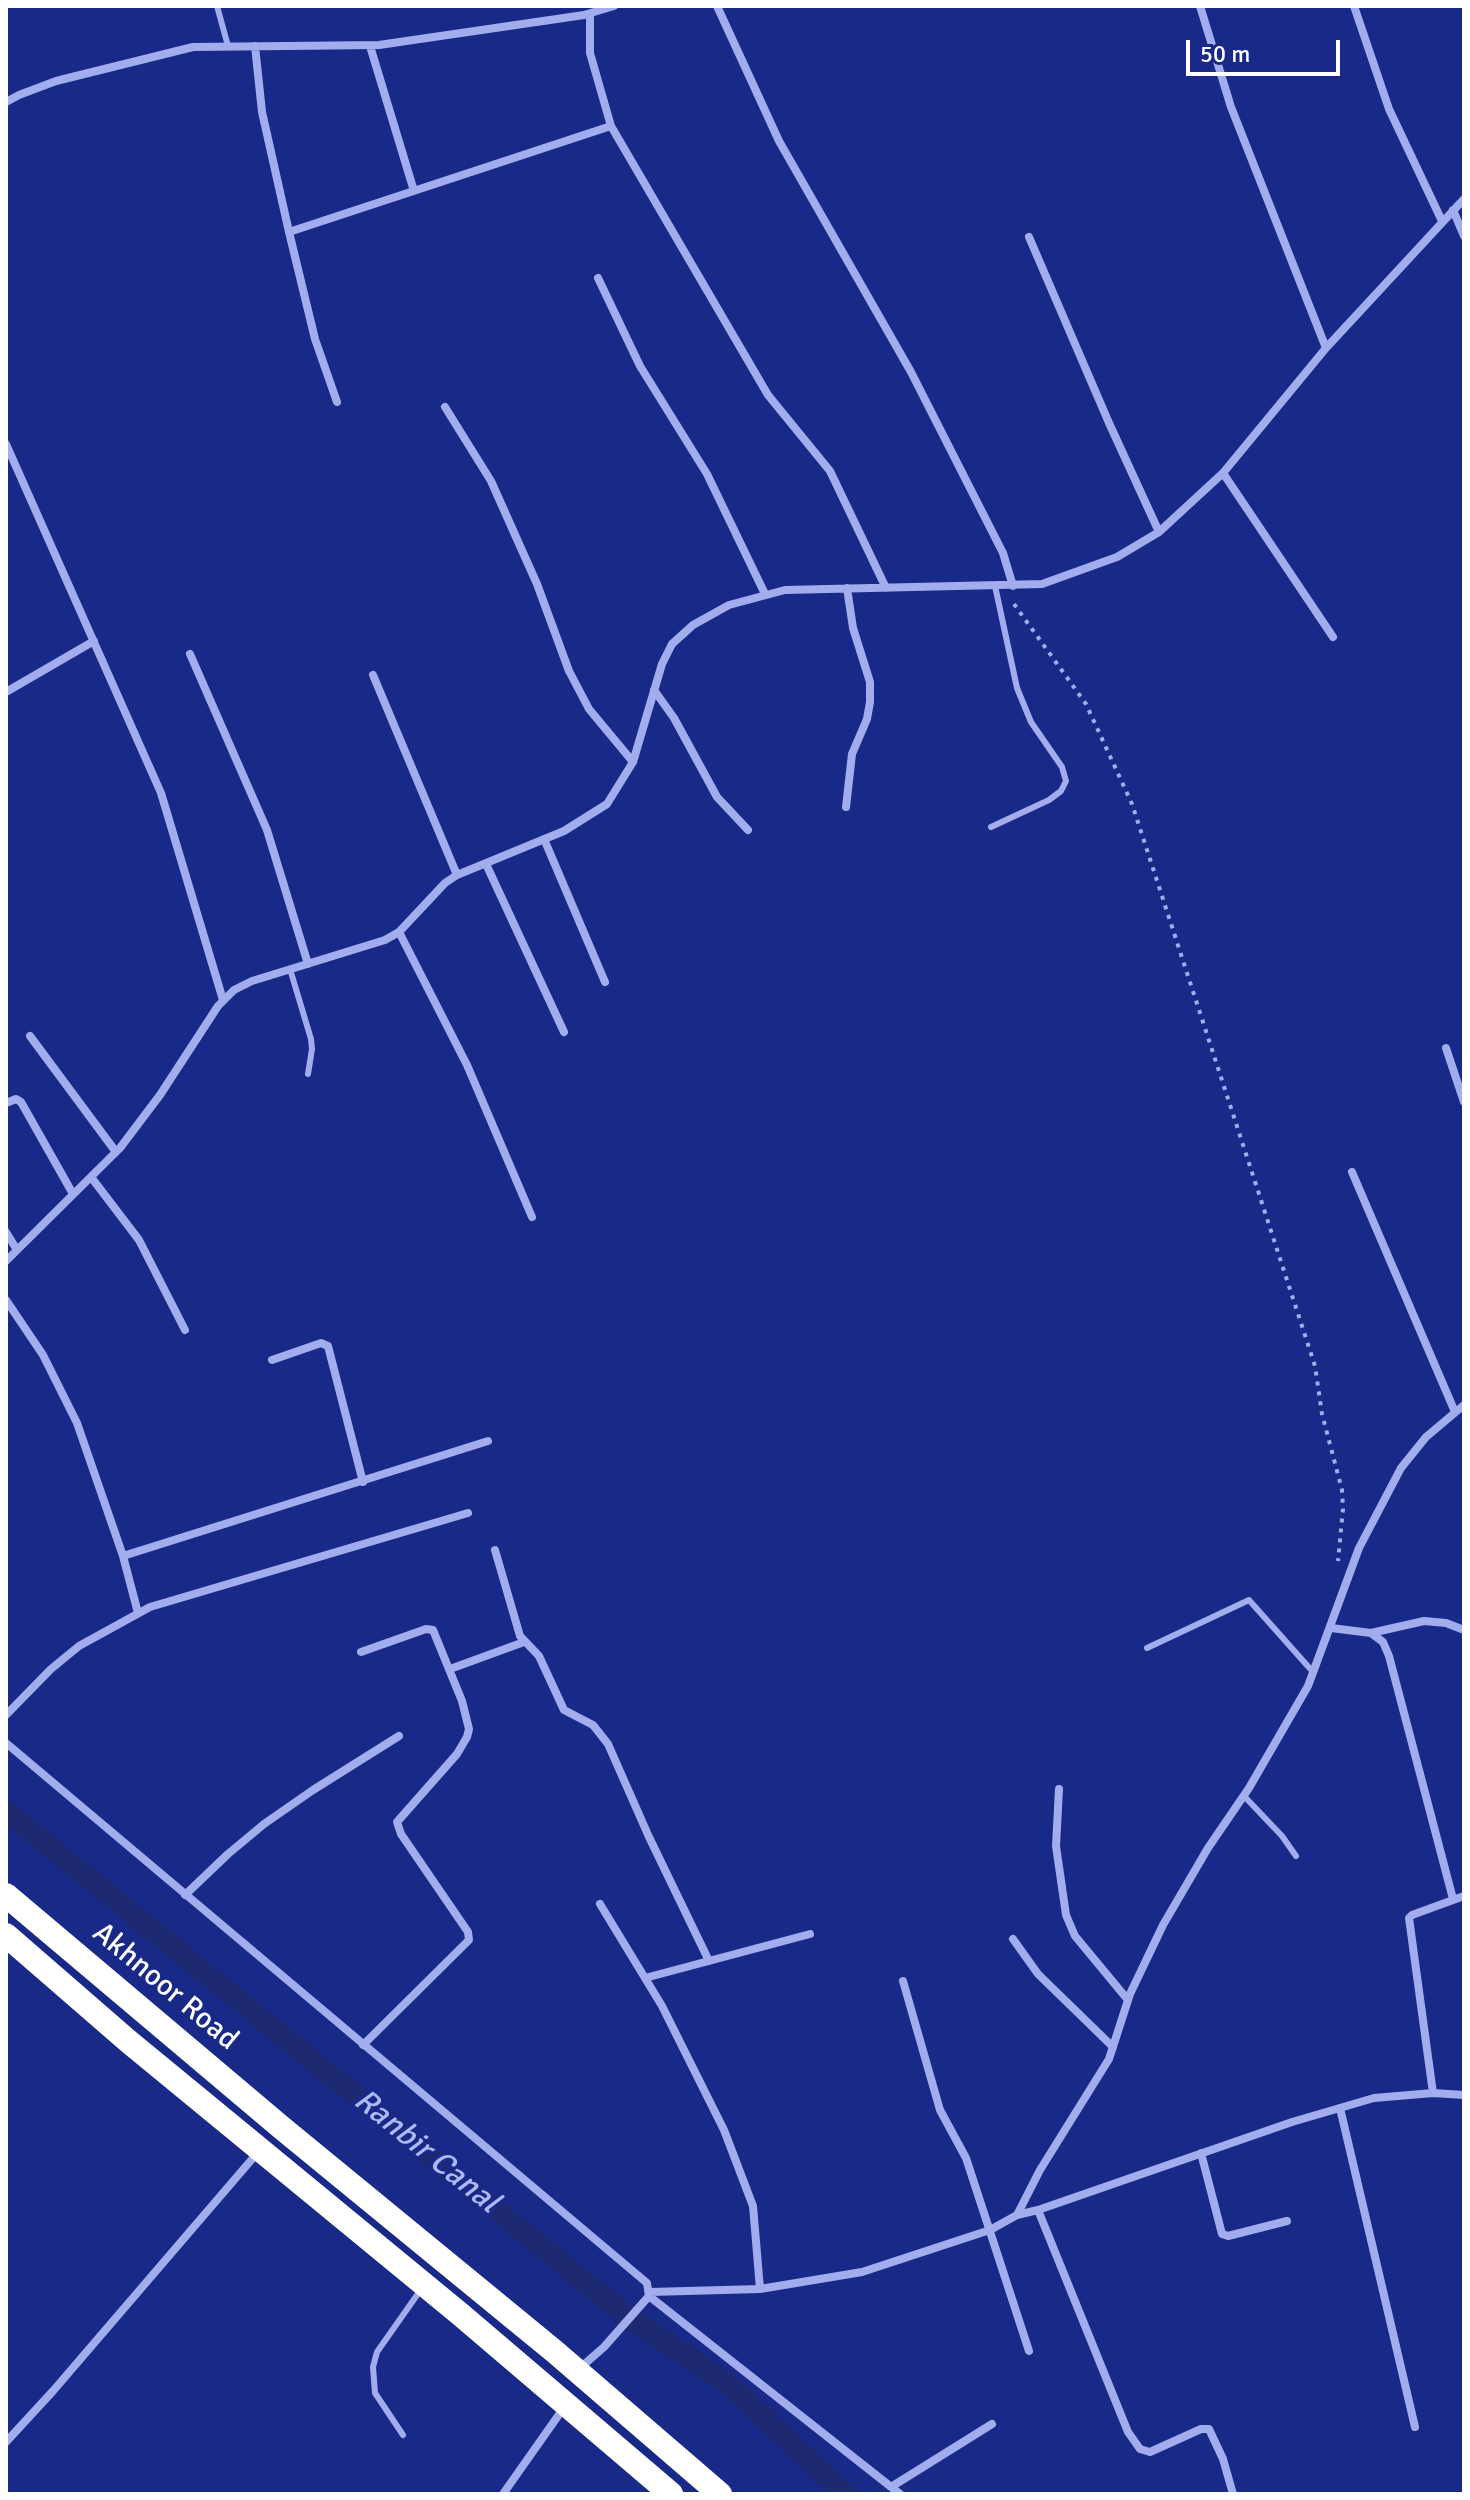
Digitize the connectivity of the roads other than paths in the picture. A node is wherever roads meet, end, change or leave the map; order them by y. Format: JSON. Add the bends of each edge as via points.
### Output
{"nodes":[{"id":1,"x":217,"y":6,"type":"edge"},
{"id":2,"x":614,"y":6,"type":"edge"},
{"id":3,"x":717,"y":6,"type":"edge"},
{"id":4,"x":1200,"y":6,"type":"edge"},
{"id":5,"x":1354,"y":6,"type":"edge"},
{"id":6,"x":590,"y":14,"type":"junction"},
{"id":7,"x":228,"y":46,"type":"junction"},
{"id":8,"x":255,"y":46,"type":"junction"},
{"id":9,"x":370,"y":46,"type":"junction"},
{"id":10,"x":6,"y":102,"type":"edge"},
{"id":11,"x":611,"y":126,"type":"junction"},
{"id":12,"x":414,"y":191,"type":"junction"},
{"id":13,"x":1464,"y":199,"type":"edge"},
{"id":14,"x":1453,"y":210,"type":"junction"},
{"id":15,"x":1442,"y":221,"type":"junction"},
{"id":16,"x":289,"y":232,"type":"junction"},
{"id":17,"x":1464,"y":236,"type":"edge"},
{"id":18,"x":1029,"y":237,"type":"dead end"},
{"id":19,"x":598,"y":278,"type":"dead end"},
{"id":20,"x":1326,"y":348,"type":"junction"},
{"id":21,"x":337,"y":402,"type":"dead end"},
{"id":22,"x":445,"y":407,"type":"dead end"},
{"id":23,"x":6,"y":444,"type":"edge"},
{"id":24,"x":1223,"y":473,"type":"junction"},
{"id":25,"x":1159,"y":532,"type":"junction"},
{"id":26,"x":998,"y":586,"type":"junction"},
{"id":27,"x":1013,"y":586,"type":"junction"},
{"id":28,"x":847,"y":588,"type":"junction"},
{"id":29,"x":886,"y":588,"type":"junction"},
{"id":30,"x":765,"y":594,"type":"junction"},
{"id":31,"x":1333,"y":637,"type":"dead end"},
{"id":32,"x":94,"y":641,"type":"junction"},
{"id":33,"x":190,"y":654,"type":"dead end"},
{"id":34,"x":373,"y":675,"type":"dead end"},
{"id":35,"x":654,"y":690,"type":"junction"},
{"id":36,"x":6,"y":692,"type":"edge"},
{"id":37,"x":633,"y":762,"type":"junction"},
{"id":38,"x":846,"y":807,"type":"dead end"},
{"id":39,"x":991,"y":827,"type":"dead end"},
{"id":40,"x":748,"y":830,"type":"dead end"},
{"id":41,"x":544,"y":839,"type":"junction"},
{"id":42,"x":486,"y":864,"type":"junction"},
{"id":43,"x":457,"y":875,"type":"junction"},
{"id":44,"x":399,"y":932,"type":"junction"},
{"id":45,"x":308,"y":964,"type":"junction"},
{"id":46,"x":290,"y":969,"type":"junction"},
{"id":47,"x":605,"y":982,"type":"dead end"},
{"id":48,"x":223,"y":1000,"type":"junction"},
{"id":49,"x":564,"y":1032,"type":"dead end"},
{"id":50,"x":30,"y":1036,"type":"dead end"},
{"id":51,"x":1446,"y":1048,"type":"dead end"},
{"id":52,"x":308,"y":1074,"type":"dead end"},
{"id":53,"x":1464,"y":1102,"type":"edge"},
{"id":54,"x":6,"y":1103,"type":"edge"},
{"id":55,"x":116,"y":1152,"type":"junction"},
{"id":56,"x":1352,"y":1172,"type":"dead end"},
{"id":57,"x":91,"y":1177,"type":"junction"},
{"id":58,"x":73,"y":1194,"type":"junction"},
{"id":59,"x":532,"y":1217,"type":"dead end"},
{"id":60,"x":6,"y":1232,"type":"edge"},
{"id":61,"x":17,"y":1250,"type":"junction"},
{"id":62,"x":6,"y":1261,"type":"edge"},
{"id":63,"x":6,"y":1300,"type":"edge"},
{"id":64,"x":185,"y":1330,"type":"dead end"},
{"id":65,"x":272,"y":1360,"type":"dead end"},
{"id":66,"x":1464,"y":1405,"type":"edge"},
{"id":67,"x":1455,"y":1412,"type":"junction"},
{"id":68,"x":488,"y":1441,"type":"dead end"},
{"id":69,"x":363,"y":1482,"type":"junction"},
{"id":70,"x":468,"y":1513,"type":"dead end"},
{"id":71,"x":495,"y":1550,"type":"dead end"},
{"id":72,"x":123,"y":1556,"type":"junction"},
{"id":73,"x":138,"y":1613,"type":"junction"},
{"id":74,"x":1331,"y":1628,"type":"junction"},
{"id":75,"x":1464,"y":1630,"type":"edge"},
{"id":76,"x":1371,"y":1633,"type":"junction"},
{"id":77,"x":524,"y":1642,"type":"junction"},
{"id":78,"x":1147,"y":1648,"type":"dead end"},
{"id":79,"x":361,"y":1652,"type":"dead end"},
{"id":80,"x":450,"y":1669,"type":"junction"},
{"id":81,"x":1313,"y":1672,"type":"junction"},
{"id":82,"x":6,"y":1715,"type":"edge"},
{"id":83,"x":399,"y":1736,"type":"dead end"},
{"id":84,"x":6,"y":1743,"type":"edge"},
{"id":85,"x":1059,"y":1789,"type":"dead end"},
{"id":86,"x":1244,"y":1796,"type":"junction"},
{"id":87,"x":1296,"y":1856,"type":"dead end"},
{"id":88,"x":6,"y":1895,"type":"edge"},
{"id":89,"x":185,"y":1895,"type":"junction"},
{"id":90,"x":1464,"y":1896,"type":"edge"},
{"id":91,"x":1453,"y":1899,"type":"junction"},
{"id":92,"x":600,"y":1904,"type":"dead end"},
{"id":93,"x":810,"y":1934,"type":"dead end"},
{"id":94,"x":6,"y":1935,"type":"edge"},
{"id":95,"x":1013,"y":1939,"type":"dead end"},
{"id":96,"x":709,"y":1961,"type":"junction"},
{"id":97,"x":645,"y":1978,"type":"junction"},
{"id":98,"x":903,"y":1981,"type":"dead end"},
{"id":99,"x":1128,"y":2000,"type":"junction"},
{"id":100,"x":363,"y":2045,"type":"junction"},
{"id":101,"x":1113,"y":2047,"type":"junction"},
{"id":102,"x":1433,"y":2093,"type":"junction"},
{"id":103,"x":1464,"y":2095,"type":"edge"},
{"id":104,"x":1340,"y":2108,"type":"junction"},
{"id":105,"x":259,"y":2150,"type":"junction"},
{"id":106,"x":1201,"y":2153,"type":"junction"},
{"id":107,"x":1038,"y":2210,"type":"junction"},
{"id":108,"x":1017,"y":2215,"type":"junction"},
{"id":109,"x":1287,"y":2221,"type":"dead end"},
{"id":110,"x":990,"y":2230,"type":"junction"},
{"id":111,"x":424,"y":2285,"type":"junction"},
{"id":112,"x":760,"y":2289,"type":"junction"},
{"id":113,"x":647,"y":2297,"type":"junction"},
{"id":114,"x":1029,"y":2351,"type":"dead end"},
{"id":115,"x":577,"y":2371,"type":"junction"},
{"id":116,"x":566,"y":2405,"type":"junction"},
{"id":117,"x":992,"y":2424,"type":"dead end"},
{"id":118,"x":1415,"y":2427,"type":"dead end"},
{"id":119,"x":403,"y":2435,"type":"dead end"},
{"id":120,"x":6,"y":2442,"type":"edge"},
{"id":121,"x":891,"y":2487,"type":"junction"},
{"id":122,"x":503,"y":2494,"type":"edge"},
{"id":123,"x":671,"y":2494,"type":"edge"},
{"id":124,"x":720,"y":2494,"type":"edge"},
{"id":125,"x":900,"y":2494,"type":"edge"},
{"id":126,"x":1233,"y":2494,"type":"edge"}],
"edges":[{"from":1,"to":7,"type":"lane"},
{"from":2,"to":6,"type":"street"},
{"from":3,"to":27,"type":"street","via":[[779,141],[918,386],[1003,553]]},
{"from":4,"to":20,"type":"street","via":[[1231,107]]},
{"from":5,"to":15,"type":"street","via":[[1389,109]]},
{"from":6,"to":9,"type":"street"},
{"from":6,"to":11,"type":"street","via":[[590,53]]},
{"from":7,"to":8,"type":"street"},
{"from":7,"to":10,"type":"street","via":[[193,47],[56,81]]},
{"from":8,"to":9,"type":"street"},
{"from":8,"to":16,"type":"street","via":[[262,112]]},
{"from":9,"to":12,"type":"street"},
{"from":11,"to":12,"type":"street"},
{"from":11,"to":29,"type":"street","via":[[768,395],[830,471]]},
{"from":12,"to":16,"type":"street"},
{"from":13,"to":14,"type":"street"},
{"from":14,"to":15,"type":"street"},
{"from":14,"to":17,"type":"street"},
{"from":15,"to":20,"type":"street"},
{"from":16,"to":21,"type":"street","via":[[315,339]]},
{"from":18,"to":25,"type":"street"},
{"from":19,"to":30,"type":"street","via":[[640,366],[707,474]]},
{"from":20,"to":24,"type":"street"},
{"from":22,"to":37,"type":"street","via":[[491,481],[589,709]]},
{"from":23,"to":32,"type":"street"},
{"from":24,"to":25,"type":"street"},
{"from":24,"to":31,"type":"street"},
{"from":25,"to":27,"type":"street","via":[[1105,562],[1042,584]]},
{"from":26,"to":27,"type":"street"},
{"from":26,"to":29,"type":"street"},
{"from":26,"to":39,"type":"lane","via":[[1017,688],[1066,781],[1049,800]]},
{"from":28,"to":29,"type":"street"},
{"from":28,"to":30,"type":"street"},
{"from":28,"to":38,"type":"street","via":[[870,702],[852,754]]},
{"from":30,"to":35,"type":"street","via":[[729,605],[693,625],[672,644]]},
{"from":32,"to":36,"type":"street"},
{"from":32,"to":48,"type":"street","via":[[161,793]]},
{"from":33,"to":45,"type":"street","via":[[267,830]]},
{"from":34,"to":43,"type":"street"},
{"from":35,"to":37,"type":"street"},
{"from":35,"to":40,"type":"street","via":[[717,797]]},
{"from":37,"to":41,"type":"street","via":[[607,804]]},
{"from":41,"to":42,"type":"street"},
{"from":41,"to":47,"type":"street"},
{"from":42,"to":43,"type":"street"},
{"from":42,"to":49,"type":"street"},
{"from":43,"to":44,"type":"street"},
{"from":44,"to":45,"type":"street"},
{"from":44,"to":59,"type":"street","via":[[467,1065]]},
{"from":45,"to":46,"type":"street"},
{"from":46,"to":48,"type":"street","via":[[252,981]]},
{"from":46,"to":52,"type":"lane","via":[[311,1039]]},
{"from":48,"to":55,"type":"street"},
{"from":50,"to":55,"type":"street"},
{"from":51,"to":53,"type":"street"},
{"from":54,"to":58,"type":"street","via":[[21,1102]]},
{"from":55,"to":57,"type":"street"},
{"from":56,"to":67,"type":"street"},
{"from":57,"to":58,"type":"street"},
{"from":57,"to":64,"type":"street","via":[[139,1240]]},
{"from":58,"to":61,"type":"street"},
{"from":60,"to":61,"type":"street"},
{"from":61,"to":62,"type":"street"},
{"from":63,"to":72,"type":"street","via":[[43,1355],[77,1423]]},
{"from":65,"to":69,"type":"street","via":[[321,1343],[328,1346]]},
{"from":66,"to":67,"type":"street"},
{"from":67,"to":74,"type":"street","via":[[1401,1468],[1359,1548]]},
{"from":68,"to":69,"type":"street"},
{"from":69,"to":72,"type":"street"},
{"from":70,"to":73,"type":"street"},
{"from":71,"to":77,"type":"street"},
{"from":72,"to":73,"type":"street"},
{"from":73,"to":82,"type":"street","via":[[79,1646]]},
{"from":74,"to":76,"type":"street"},
{"from":74,"to":81,"type":"street"},
{"from":75,"to":76,"type":"street","via":[[1424,1621]]},
{"from":76,"to":91,"type":"street","via":[[1389,1656]]},
{"from":77,"to":80,"type":"street"},
{"from":77,"to":96,"type":"street","via":[[539,1656],[564,1710],[593,1725],[608,1744]]},
{"from":78,"to":81,"type":"lane","via":[[1249,1600]]},
{"from":79,"to":80,"type":"street","via":[[430,1629]]},
{"from":80,"to":100,"type":"street","via":[[468,1720],[467,1737],[398,1818],[397,1827],[469,1940]]},
{"from":81,"to":86,"type":"street"},
{"from":83,"to":89,"type":"street","via":[[264,1824]]},
{"from":84,"to":89,"type":"street"},
{"from":85,"to":99,"type":"street","via":[[1056,1846],[1066,1915],[1075,1936]]},
{"from":86,"to":87,"type":"lane"},
{"from":86,"to":99,"type":"street","via":[[1163,1925]]},
{"from":88,"to":115,"type":"highway","name":"Akhnoor Road"},
{"from":89,"to":100,"type":"street"},
{"from":90,"to":91,"type":"street"},
{"from":91,"to":102,"type":"street","via":[[1409,1918]]},
{"from":92,"to":97,"type":"street"},
{"from":93,"to":96,"type":"street"},
{"from":94,"to":105,"type":"highway"},
{"from":95,"to":101,"type":"street","via":[[1038,1974]]},
{"from":96,"to":97,"type":"street"},
{"from":97,"to":112,"type":"street","via":[[724,2130],[753,2206]]},
{"from":98,"to":110,"type":"street","via":[[940,2110],[966,2158]]},
{"from":99,"to":101,"type":"street"},
{"from":100,"to":113,"type":"street","via":[[647,2283]]},
{"from":101,"to":108,"type":"street"},
{"from":102,"to":103,"type":"street"},
{"from":102,"to":104,"type":"street","via":[[1374,2098]]},
{"from":104,"to":106,"type":"street"},
{"from":104,"to":118,"type":"street"},
{"from":105,"to":111,"type":"highway"},
{"from":105,"to":120,"type":"street"},
{"from":106,"to":107,"type":"street"},
{"from":106,"to":109,"type":"street","via":[[1222,2234]]},
{"from":107,"to":108,"type":"street"},
{"from":107,"to":126,"type":"street","via":[[1128,2432],[1140,2449],[1150,2452],[1209,2429]]},
{"from":108,"to":110,"type":"street"},
{"from":110,"to":112,"type":"street","via":[[862,2272]]},
{"from":110,"to":114,"type":"street"},
{"from":111,"to":116,"type":"highway"},
{"from":111,"to":119,"type":"lane","via":[[377,2352],[373,2367],[375,2393]]},
{"from":112,"to":113,"type":"street"},
{"from":113,"to":115,"type":"street"},
{"from":113,"to":121,"type":"street"},
{"from":115,"to":124,"type":"highway","name":"Akhnoor Road"},
{"from":116,"to":122,"type":"street"},
{"from":116,"to":123,"type":"highway"},
{"from":117,"to":121,"type":"street"},
{"from":121,"to":125,"type":"street"}]}
